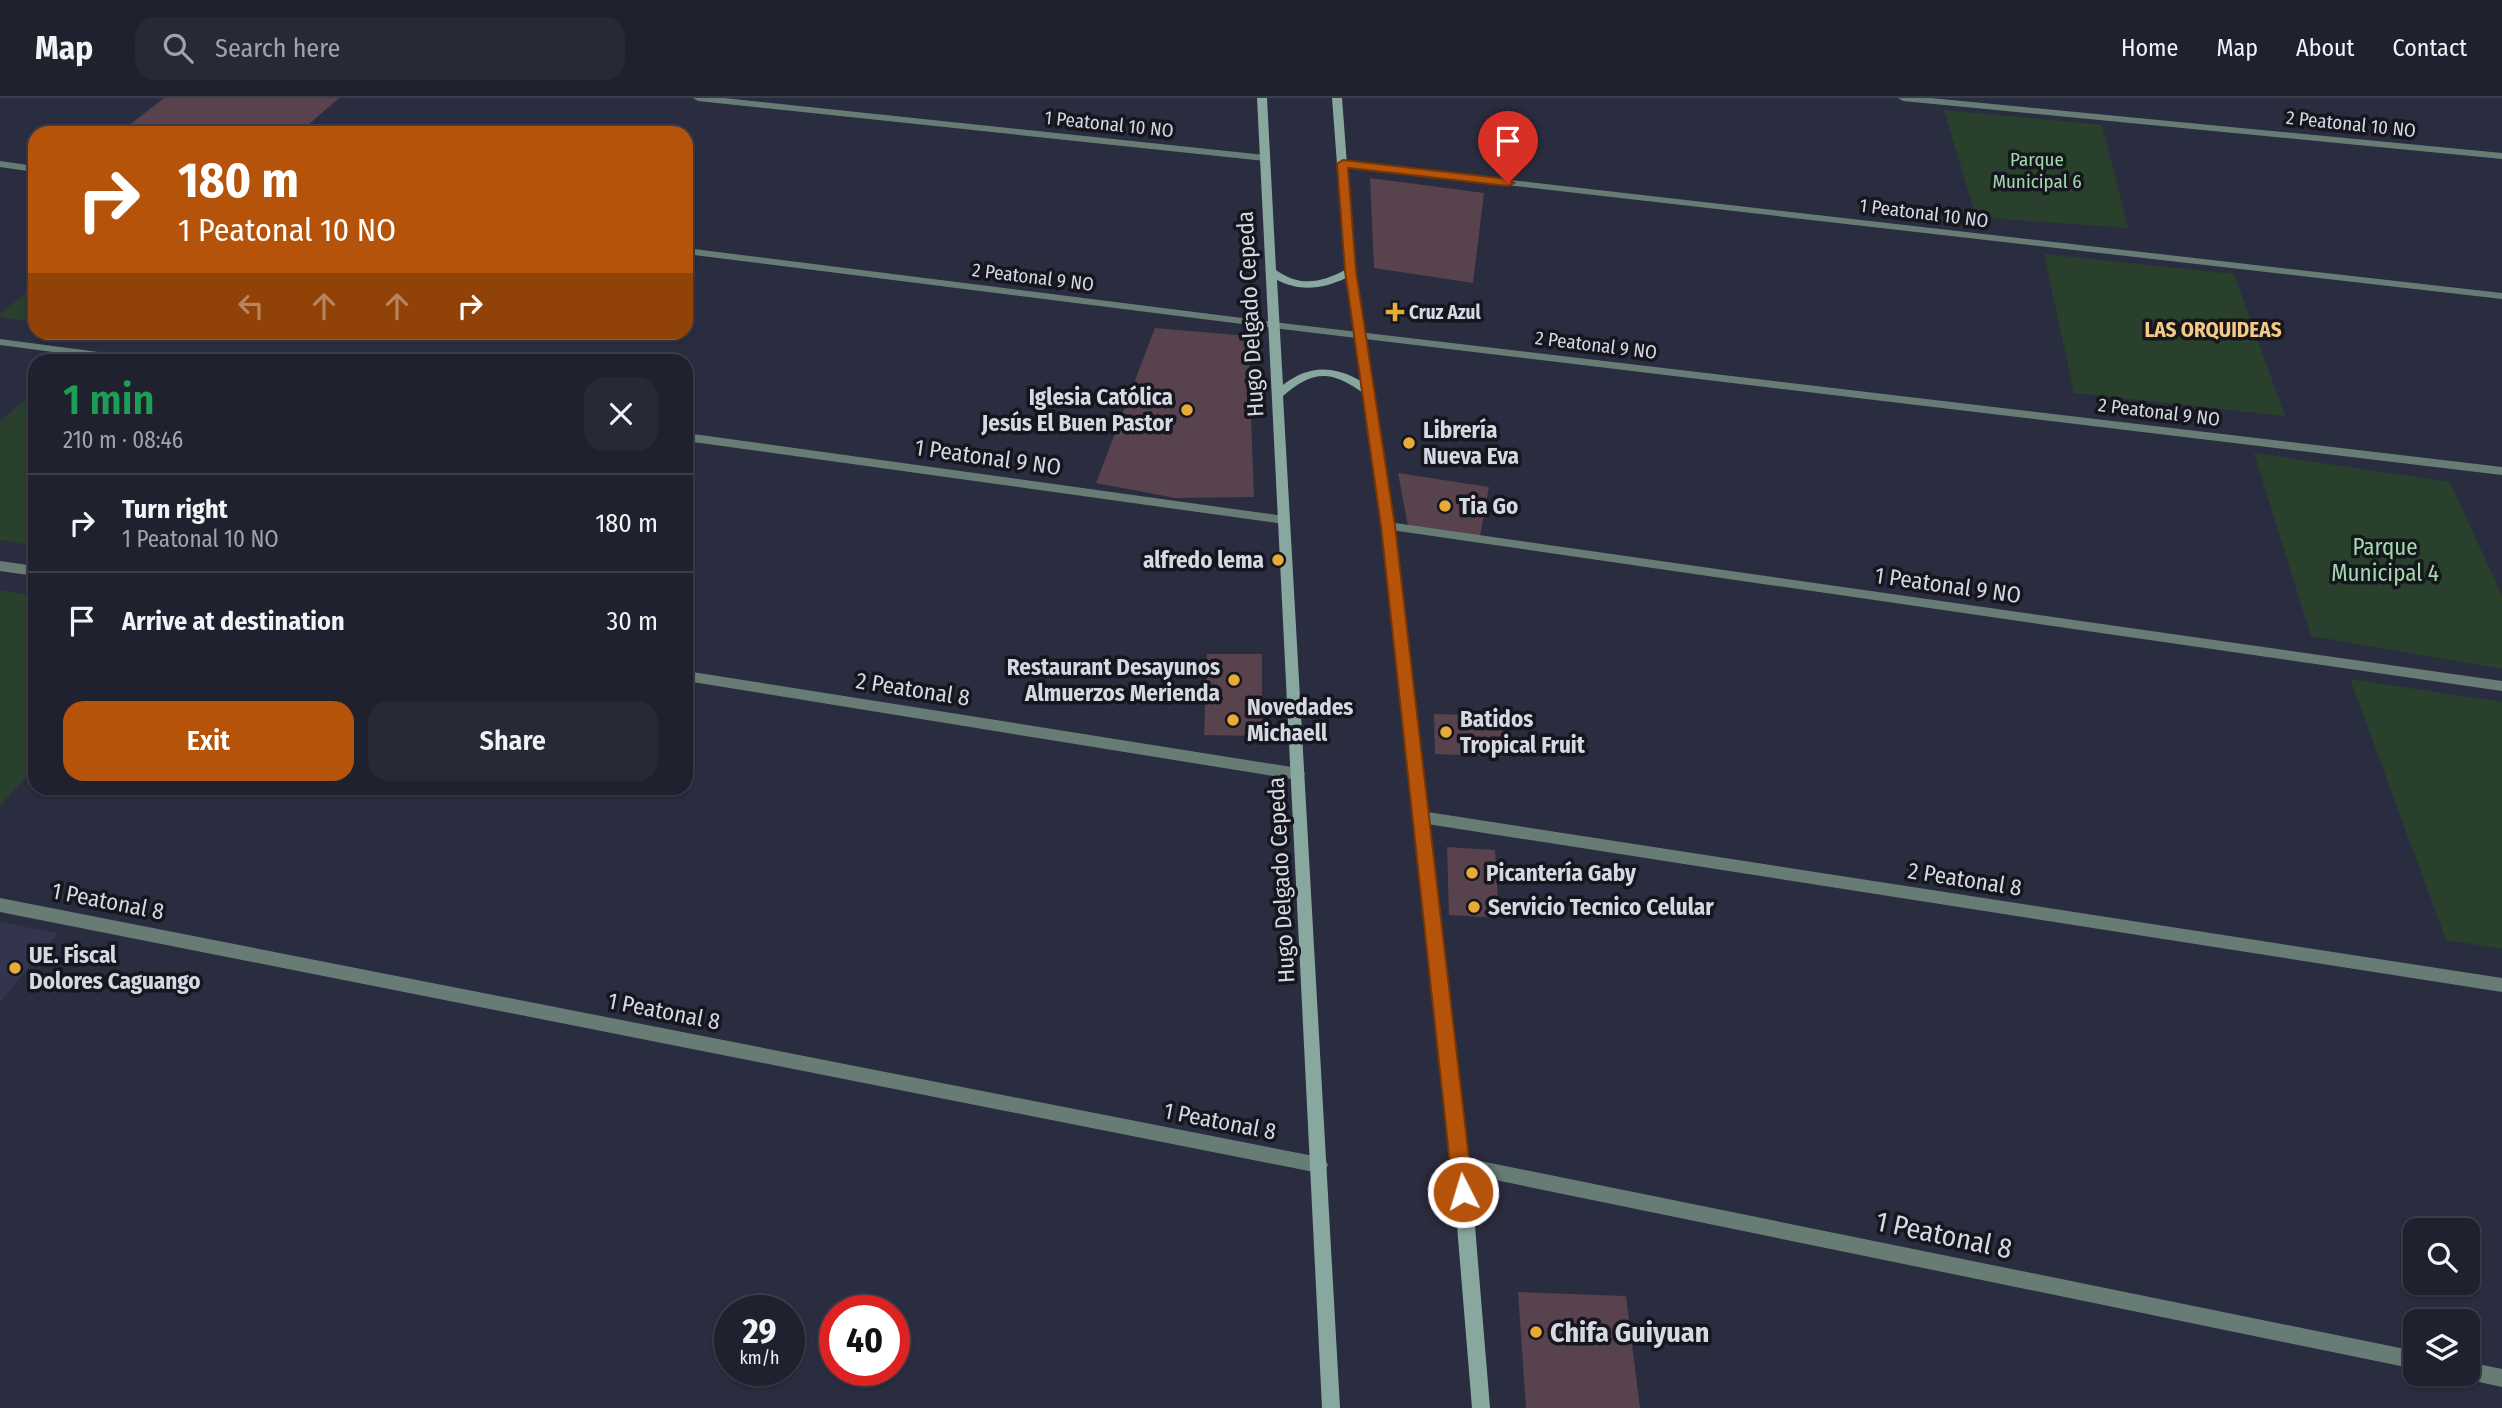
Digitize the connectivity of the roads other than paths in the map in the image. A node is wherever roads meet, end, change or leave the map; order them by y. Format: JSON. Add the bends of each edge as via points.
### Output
{"nodes":[{"id":1,"x":698,"y":98,"type":"edge"},
{"id":2,"x":1262,"y":98,"type":"edge"},
{"id":3,"x":1337,"y":98,"type":"edge"},
{"id":4,"x":1903,"y":98,"type":"edge"},
{"id":5,"x":2502,"y":156,"type":"edge"},
{"id":6,"x":1265,"y":158,"type":"junction"},
{"id":7,"x":0,"y":164,"type":"edge"},
{"id":8,"x":1343,"y":164,"type":"junction"},
{"id":9,"x":28,"y":168,"type":"edge"},
{"id":10,"x":693,"y":252,"type":"edge"},
{"id":11,"x":1270,"y":270,"type":"junction"},
{"id":12,"x":1350,"y":271,"type":"junction"},
{"id":13,"x":2502,"y":296,"type":"edge"},
{"id":14,"x":1273,"y":325,"type":"junction"},
{"id":15,"x":1361,"y":334,"type":"junction"},
{"id":16,"x":0,"y":342,"type":"edge"},
{"id":17,"x":91,"y":354,"type":"edge"},
{"id":18,"x":1369,"y":393,"type":"junction"},
{"id":19,"x":1277,"y":396,"type":"junction"},
{"id":20,"x":693,"y":438,"type":"edge"},
{"id":21,"x":2502,"y":471,"type":"edge"},
{"id":22,"x":1284,"y":520,"type":"junction"},
{"id":23,"x":1388,"y":526,"type":"junction"},
{"id":24,"x":0,"y":566,"type":"edge"},
{"id":25,"x":28,"y":570,"type":"edge"},
{"id":26,"x":693,"y":677,"type":"edge"},
{"id":27,"x":2502,"y":685,"type":"edge"},
{"id":28,"x":1298,"y":774,"type":"junction"},
{"id":29,"x":1421,"y":817,"type":"junction"},
{"id":30,"x":0,"y":905,"type":"edge"},
{"id":31,"x":2502,"y":985,"type":"edge"},
{"id":32,"x":1319,"y":1165,"type":"junction"},
{"id":33,"x":1461,"y":1165,"type":"junction"},
{"id":34,"x":2403,"y":1358,"type":"edge"},
{"id":35,"x":2480,"y":1373,"type":"edge"},
{"id":36,"x":2502,"y":1378,"type":"edge"},
{"id":37,"x":1331,"y":1408,"type":"edge"},
{"id":38,"x":1481,"y":1408,"type":"edge"}],
"edges":[{"from":1,"to":6,"type":"street","name":"1 Peatonal 10 NO"},
{"from":2,"to":6,"type":"street","name":"Hugo Delgado Cepeda"},
{"from":3,"to":8,"type":"street"},
{"from":4,"to":5,"type":"street","name":"2 Peatonal 10 NO"},
{"from":6,"to":11,"type":"street","name":"Hugo Delgado Cepeda"},
{"from":7,"to":9,"type":"street"},
{"from":8,"to":12,"type":"street"},
{"from":8,"to":13,"type":"street","name":"1 Peatonal 10 NO"},
{"from":10,"to":14,"type":"street","name":"2 Peatonal 9 NO"},
{"from":11,"to":12,"type":"street","via":[[1283,281],[1303,286],[1322,285]]},
{"from":11,"to":14,"type":"street","name":"Hugo Delgado Cepeda"},
{"from":12,"to":15,"type":"street"},
{"from":14,"to":15,"type":"street","name":"2 Peatonal 9 NO"},
{"from":14,"to":19,"type":"street","name":"Hugo Delgado Cepeda"},
{"from":15,"to":18,"type":"street"},
{"from":15,"to":21,"type":"street","name":"2 Peatonal 9 NO"},
{"from":16,"to":17,"type":"street"},
{"from":18,"to":19,"type":"street","via":[[1335,372],[1312,372],[1294,379]]},
{"from":18,"to":23,"type":"street"},
{"from":19,"to":22,"type":"street","name":"Hugo Delgado Cepeda"},
{"from":20,"to":22,"type":"street","name":"1 Peatonal 9 NO"},
{"from":22,"to":28,"type":"street","name":"Hugo Delgado Cepeda"},
{"from":23,"to":27,"type":"street","name":"1 Peatonal 9 NO"},
{"from":23,"to":29,"type":"street"},
{"from":24,"to":25,"type":"street"},
{"from":26,"to":28,"type":"street","name":"2 Peatonal 8"},
{"from":28,"to":32,"type":"street","name":"Hugo Delgado Cepeda"},
{"from":29,"to":31,"type":"street","name":"2 Peatonal 8"},
{"from":29,"to":33,"type":"street"},
{"from":30,"to":32,"type":"street","name":"1 Peatonal 8"},
{"from":32,"to":37,"type":"street","name":"Hugo Delgado Cepeda"},
{"from":33,"to":34,"type":"street","name":"1 Peatonal 8"},
{"from":33,"to":38,"type":"street"},
{"from":35,"to":36,"type":"street"}]}
